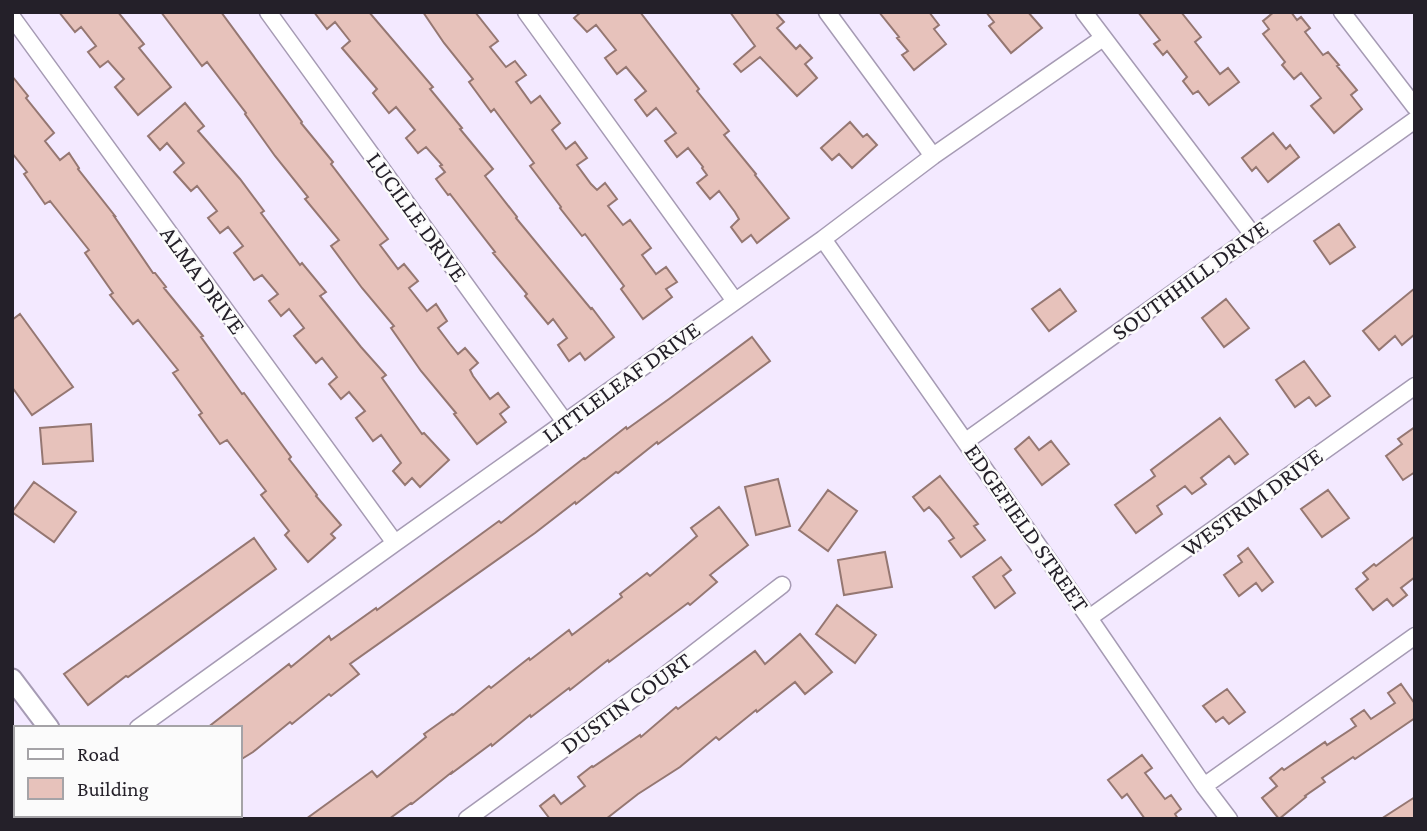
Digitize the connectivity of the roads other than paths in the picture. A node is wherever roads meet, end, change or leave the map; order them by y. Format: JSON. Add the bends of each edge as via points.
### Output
{"nodes":[{"id":1,"x":268,"y":12,"type":"edge"},
{"id":2,"x":526,"y":12,"type":"edge"},
{"id":3,"x":827,"y":12,"type":"edge"},
{"id":4,"x":1084,"y":12,"type":"edge"},
{"id":5,"x":1342,"y":12,"type":"edge"},
{"id":6,"x":12,"y":17,"type":"edge"},
{"id":7,"x":1103,"y":38,"type":"junction"},
{"id":8,"x":1415,"y":107,"type":"edge"},
{"id":9,"x":1415,"y":120,"type":"edge"},
{"id":10,"x":933,"y":156,"type":"junction"},
{"id":11,"x":1253,"y":235,"type":"junction"},
{"id":12,"x":823,"y":239,"type":"junction"},
{"id":13,"x":735,"y":301,"type":"junction"},
{"id":14,"x":1415,"y":386,"type":"edge"},
{"id":15,"x":565,"y":422,"type":"junction"},
{"id":16,"x":965,"y":442,"type":"junction"},
{"id":17,"x":395,"y":542,"type":"junction"},
{"id":18,"x":782,"y":585,"type":"dead end"},
{"id":19,"x":1089,"y":618,"type":"junction"},
{"id":20,"x":1415,"y":636,"type":"edge"},
{"id":21,"x":12,"y":679,"type":"edge"},
{"id":22,"x":47,"y":726,"type":"edge"},
{"id":23,"x":141,"y":726,"type":"edge"},
{"id":24,"x":1205,"y":786,"type":"junction"},
{"id":25,"x":467,"y":819,"type":"edge"},
{"id":26,"x":1229,"y":819,"type":"edge"}],
"edges":[{"from":1,"to":15,"type":"street","name":"LUCILLE DRIVE"},
{"from":2,"to":13,"type":"street"},
{"from":3,"to":10,"type":"street"},
{"from":4,"to":7,"type":"street"},
{"from":5,"to":8,"type":"street"},
{"from":6,"to":17,"type":"street","name":"ALMA DRIVE"},
{"from":7,"to":10,"type":"street","name":"LITTLELEAF DRIVE"},
{"from":7,"to":11,"type":"street"},
{"from":9,"to":11,"type":"street","name":"SOUTHHILL DRIVE"},
{"from":10,"to":12,"type":"street","name":"LITTLELEAF DRIVE"},
{"from":11,"to":16,"type":"street","name":"SOUTHHILL DRIVE"},
{"from":12,"to":13,"type":"street","name":"LITTLELEAF DRIVE"},
{"from":12,"to":16,"type":"street","name":"EDGEFIELD STREET"},
{"from":13,"to":15,"type":"street","name":"LITTLELEAF DRIVE"},
{"from":14,"to":19,"type":"street","name":"WESTRIM DRIVE"},
{"from":15,"to":17,"type":"street","name":"LITTLELEAF DRIVE"},
{"from":16,"to":19,"type":"street","name":"EDGEFIELD STREET"},
{"from":17,"to":23,"type":"street","name":"LITTLELEAF DRIVE"},
{"from":18,"to":25,"type":"street","name":"DUSTIN COURT"},
{"from":19,"to":24,"type":"street","name":"EDGEFIELD STREET"},
{"from":20,"to":24,"type":"street"},
{"from":21,"to":22,"type":"main road"},
{"from":24,"to":26,"type":"street","name":"EDGEFIELD STREET"}]}
